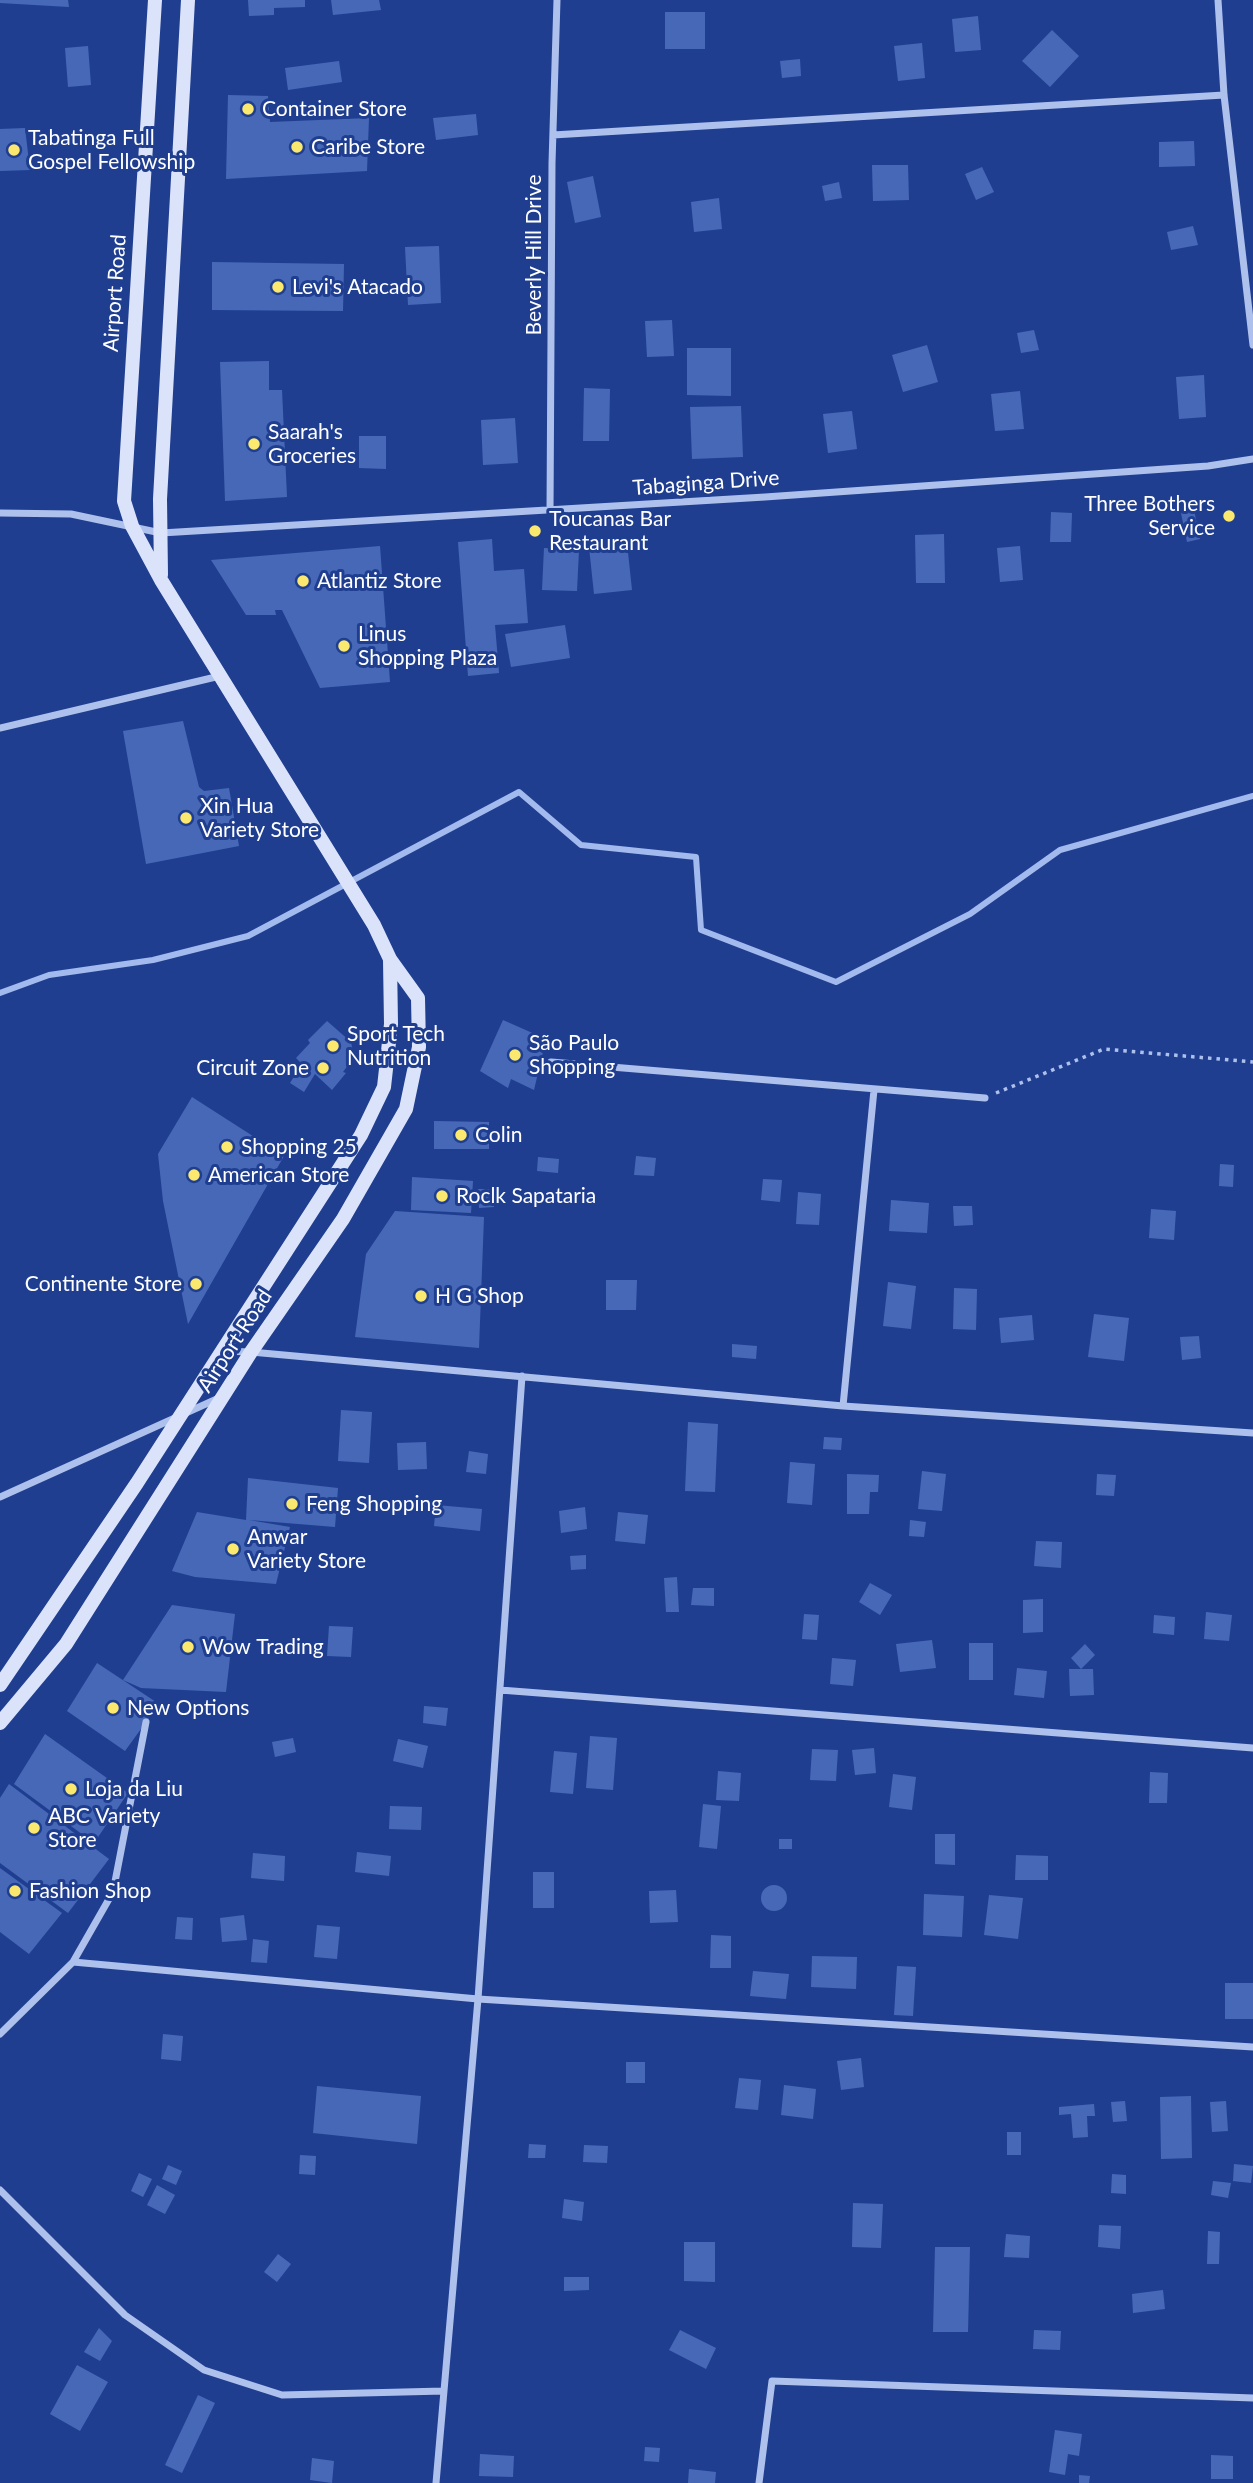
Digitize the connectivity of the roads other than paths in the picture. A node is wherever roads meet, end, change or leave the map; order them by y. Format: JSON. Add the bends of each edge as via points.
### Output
{"nodes":[{"id":1,"x":155,"y":0,"type":"edge"},
{"id":2,"x":188,"y":0,"type":"edge"},
{"id":3,"x":557,"y":0,"type":"edge"},
{"id":4,"x":1218,"y":0,"type":"edge"},
{"id":5,"x":1224,"y":95,"type":"junction"},
{"id":6,"x":553,"y":135,"type":"junction"},
{"id":7,"x":1253,"y":345,"type":"edge"},
{"id":8,"x":1253,"y":459,"type":"edge"},
{"id":9,"x":550,"y":511,"type":"junction"},
{"id":10,"x":0,"y":513,"type":"edge"},
{"id":11,"x":132,"y":526,"type":"junction"},
{"id":12,"x":161,"y":533,"type":"junction"},
{"id":13,"x":162,"y":580,"type":"junction"},
{"id":14,"x":220,"y":676,"type":"junction"},
{"id":15,"x":0,"y":728,"type":"edge"},
{"id":16,"x":390,"y":959,"type":"junction"},
{"id":17,"x":551,"y":1062,"type":"dead end"},
{"id":18,"x":874,"y":1090,"type":"junction"},
{"id":19,"x":985,"y":1098,"type":"road end"},
{"id":20,"x":221,"y":1351,"type":"junction"},
{"id":21,"x":251,"y":1352,"type":"junction"},
{"id":22,"x":522,"y":1376,"type":"junction"},
{"id":23,"x":226,"y":1395,"type":"junction"},
{"id":24,"x":843,"y":1406,"type":"junction"},
{"id":25,"x":179,"y":1416,"type":"junction"},
{"id":26,"x":1253,"y":1433,"type":"edge"},
{"id":27,"x":0,"y":1497,"type":"edge"},
{"id":28,"x":0,"y":1685,"type":"edge"},
{"id":29,"x":500,"y":1690,"type":"junction"},
{"id":30,"x":146,"y":1722,"type":"dead end"},
{"id":31,"x":0,"y":1723,"type":"edge"},
{"id":32,"x":1253,"y":1748,"type":"edge"},
{"id":33,"x":73,"y":1962,"type":"junction"},
{"id":34,"x":478,"y":1999,"type":"junction"},
{"id":35,"x":0,"y":2034,"type":"edge"},
{"id":36,"x":1253,"y":2047,"type":"edge"},
{"id":37,"x":0,"y":2190,"type":"edge"},
{"id":38,"x":444,"y":2390,"type":"junction"},
{"id":39,"x":1253,"y":2398,"type":"edge"},
{"id":40,"x":436,"y":2483,"type":"edge"},
{"id":41,"x":759,"y":2483,"type":"edge"}],
"edges":[{"from":1,"to":11,"type":"street","name":"Airport Road","via":[[124,501]]},
{"from":2,"to":12,"type":"street","name":"Airport Road"},
{"from":3,"to":6,"type":"street","name":"Beverly Hill Drive"},
{"from":4,"to":5,"type":"street"},
{"from":5,"to":6,"type":"street"},
{"from":5,"to":7,"type":"street"},
{"from":6,"to":9,"type":"street","name":"Beverly Hill Drive"},
{"from":8,"to":9,"type":"street","name":"Tabaginga Drive","via":[[1194,467]]},
{"from":9,"to":12,"type":"street","name":"Tabaginga Drive"},
{"from":10,"to":11,"type":"street","name":"Tabaginga Drive","via":[[71,514]]},
{"from":11,"to":12,"type":"street","name":"Tabaginga Drive"},
{"from":11,"to":13,"type":"street","name":"Airport Road"},
{"from":12,"to":13,"type":"street","name":"Airport Road"},
{"from":13,"to":14,"type":"street","name":"Airport Road"},
{"from":14,"to":15,"type":"street"},
{"from":14,"to":16,"type":"street","name":"Airport Road","via":[[344,875]]},
{"from":16,"to":20,"type":"street","name":"Airport Road","via":[[391,1024],[384,1087],[361,1135]]},
{"from":16,"to":21,"type":"street","name":"Airport Road","via":[[418,998],[419,1047],[406,1109],[343,1220]]},
{"from":17,"to":18,"type":"street"},
{"from":18,"to":19,"type":"street"},
{"from":18,"to":24,"type":"street"},
{"from":20,"to":21,"type":"street"},
{"from":20,"to":25,"type":"street","name":"Airport Road"},
{"from":21,"to":22,"type":"street"},
{"from":21,"to":23,"type":"street","name":"Airport Road"},
{"from":22,"to":24,"type":"street"},
{"from":22,"to":29,"type":"street"},
{"from":23,"to":25,"type":"street"},
{"from":23,"to":31,"type":"street","name":"Airport Road","via":[[66,1644]]},
{"from":24,"to":26,"type":"street"},
{"from":25,"to":27,"type":"street"},
{"from":25,"to":28,"type":"street","name":"Airport Road"},
{"from":29,"to":32,"type":"street"},
{"from":29,"to":34,"type":"street"},
{"from":30,"to":33,"type":"street","via":[[113,1892]]},
{"from":33,"to":34,"type":"street"},
{"from":33,"to":35,"type":"street"},
{"from":34,"to":36,"type":"street"},
{"from":34,"to":38,"type":"street"},
{"from":37,"to":38,"type":"street","via":[[125,2315],[204,2370],[282,2395]]},
{"from":38,"to":40,"type":"street"},
{"from":39,"to":41,"type":"street","via":[[772,2381]]}]}
